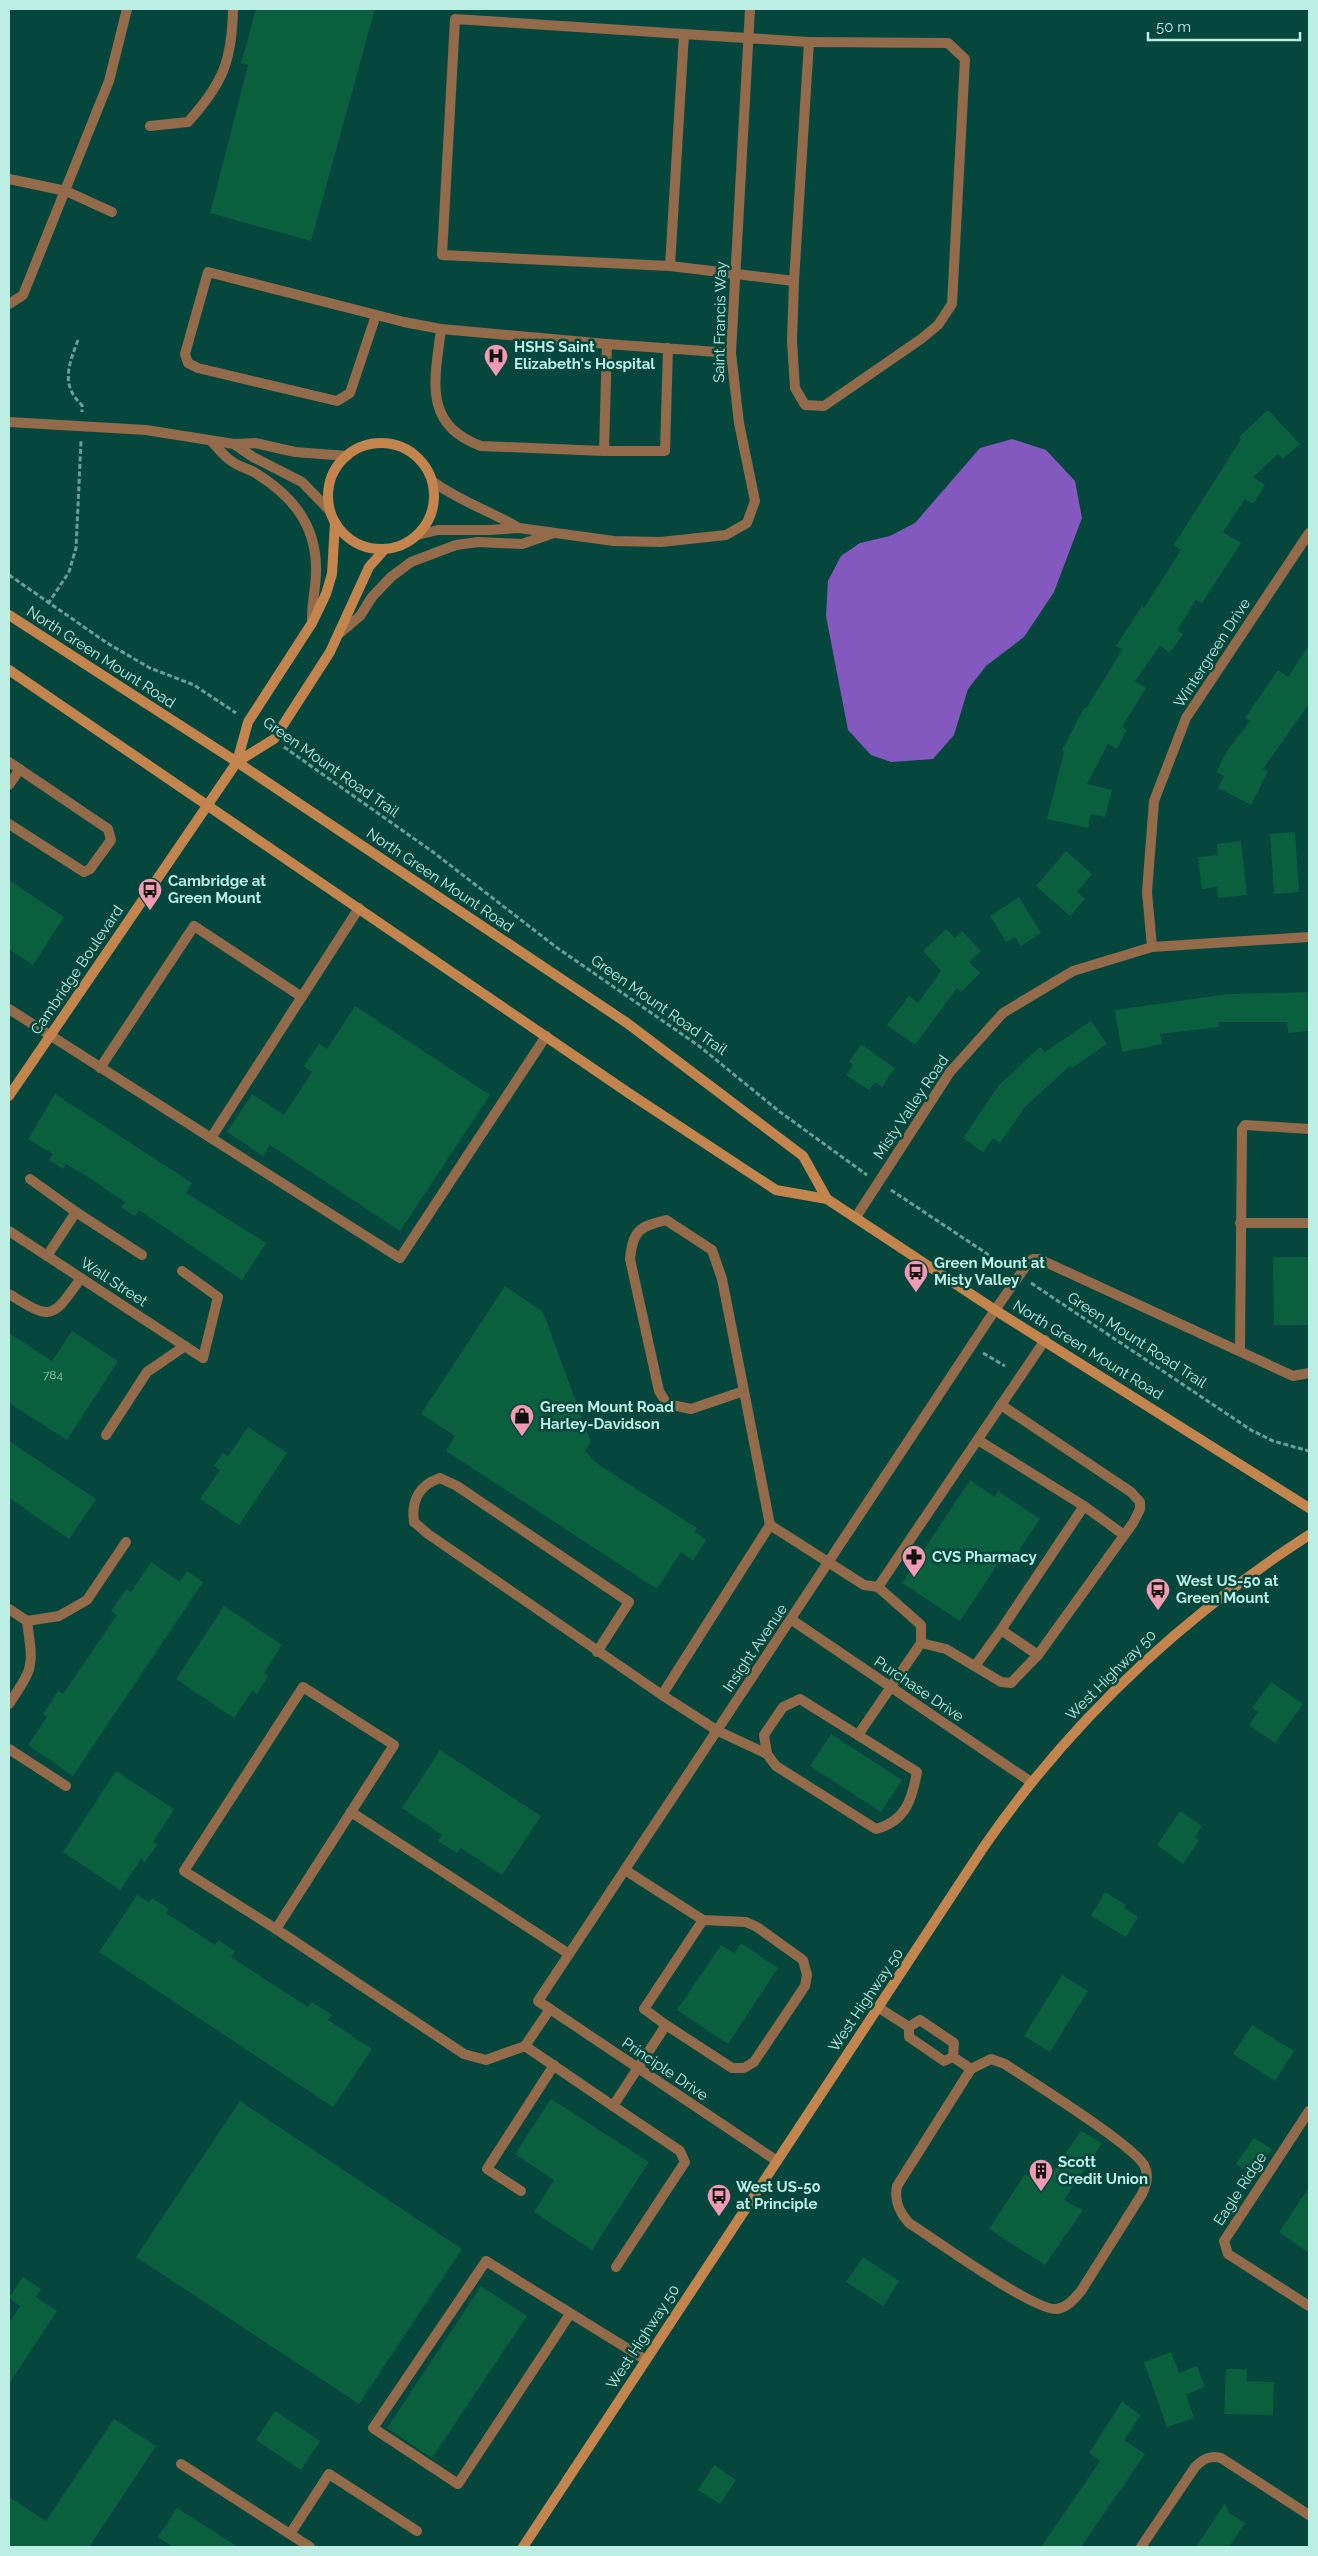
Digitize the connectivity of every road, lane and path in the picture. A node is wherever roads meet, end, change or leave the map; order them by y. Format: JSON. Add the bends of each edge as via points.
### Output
{"nodes":[{"id":1,"x":127,"y":9,"type":"edge"},
{"id":2,"x":233,"y":9,"type":"edge"},
{"id":3,"x":750,"y":9,"type":"edge"},
{"id":4,"x":684,"y":34,"type":"junction"},
{"id":5,"x":749,"y":38,"type":"junction"},
{"id":6,"x":808,"y":42,"type":"junction"},
{"id":7,"x":150,"y":126,"type":"dead end"},
{"id":8,"x":9,"y":179,"type":"edge"},
{"id":9,"x":66,"y":191,"type":"junction"},
{"id":10,"x":112,"y":212,"type":"dead end"},
{"id":11,"x":670,"y":266,"type":"junction"},
{"id":12,"x":735,"y":276,"type":"junction"},
{"id":13,"x":794,"y":281,"type":"junction"},
{"id":14,"x":9,"y":304,"type":"edge"},
{"id":15,"x":376,"y":315,"type":"junction"},
{"id":16,"x":441,"y":329,"type":"junction"},
{"id":17,"x":78,"y":340,"type":"dead end"},
{"id":18,"x":607,"y":344,"type":"junction"},
{"id":19,"x":668,"y":348,"type":"junction"},
{"id":20,"x":731,"y":353,"type":"junction"},
{"id":21,"x":9,"y":422,"type":"edge"},
{"id":22,"x":82,"y":424,"type":"junction"},
{"id":23,"x":211,"y":441,"type":"junction"},
{"id":24,"x":234,"y":444,"type":"junction"},
{"id":25,"x":604,"y":451,"type":"junction"},
{"id":26,"x":347,"y":456,"type":"junction"},
{"id":27,"x":432,"y":481,"type":"junction"},
{"id":28,"x":330,"y":510,"type":"junction"},
{"id":29,"x":335,"y":522,"type":"junction"},
{"id":30,"x":519,"y":528,"type":"junction"},
{"id":31,"x":552,"y":533,"type":"junction"},
{"id":32,"x":1309,"y":533,"type":"edge"},
{"id":33,"x":417,"y":535,"type":"junction"},
{"id":34,"x":385,"y":549,"type":"junction"},
{"id":35,"x":9,"y":575,"type":"edge"},
{"id":36,"x":48,"y":604,"type":"junction"},
{"id":37,"x":9,"y":615,"type":"edge"},
{"id":38,"x":312,"y":623,"type":"junction"},
{"id":39,"x":340,"y":633,"type":"junction"},
{"id":40,"x":9,"y":670,"type":"edge"},
{"id":41,"x":248,"y":722,"type":"junction"},
{"id":42,"x":274,"y":739,"type":"junction"},
{"id":43,"x":9,"y":762,"type":"edge"},
{"id":44,"x":237,"y":762,"type":"junction"},
{"id":45,"x":20,"y":769,"type":"junction"},
{"id":46,"x":9,"y":785,"type":"edge"},
{"id":47,"x":208,"y":804,"type":"junction"},
{"id":48,"x":9,"y":824,"type":"edge"},
{"id":49,"x":360,"y":908,"type":"junction"},
{"id":50,"x":1309,"y":937,"type":"edge"},
{"id":51,"x":1152,"y":947,"type":"junction"},
{"id":52,"x":302,"y":997,"type":"junction"},
{"id":53,"x":9,"y":1009,"type":"edge"},
{"id":54,"x":50,"y":1036,"type":"junction"},
{"id":55,"x":546,"y":1036,"type":"junction"},
{"id":56,"x":100,"y":1068,"type":"junction"},
{"id":57,"x":9,"y":1096,"type":"edge"},
{"id":58,"x":1309,"y":1129,"type":"edge"},
{"id":59,"x":211,"y":1138,"type":"junction"},
{"id":60,"x":30,"y":1179,"type":"dead end"},
{"id":61,"x":879,"y":1182,"type":"junction"},
{"id":62,"x":827,"y":1199,"type":"junction"},
{"id":63,"x":76,"y":1212,"type":"junction"},
{"id":64,"x":856,"y":1217,"type":"junction"},
{"id":65,"x":1309,"y":1222,"type":"edge"},
{"id":66,"x":1240,"y":1223,"type":"junction"},
{"id":67,"x":9,"y":1232,"type":"edge"},
{"id":68,"x":142,"y":1255,"type":"dead end"},
{"id":69,"x":47,"y":1256,"type":"junction"},
{"id":70,"x":182,"y":1271,"type":"dead end"},
{"id":71,"x":1019,"y":1276,"type":"junction"},
{"id":72,"x":81,"y":1278,"type":"junction"},
{"id":73,"x":9,"y":1294,"type":"edge"},
{"id":74,"x":995,"y":1310,"type":"junction"},
{"id":75,"x":1045,"y":1340,"type":"junction"},
{"id":76,"x":185,"y":1346,"type":"junction"},
{"id":77,"x":1240,"y":1351,"type":"junction"},
{"id":78,"x":981,"y":1352,"type":"dead end"},
{"id":79,"x":1005,"y":1366,"type":"dead end"},
{"id":80,"x":1309,"y":1373,"type":"edge"},
{"id":81,"x":744,"y":1392,"type":"junction"},
{"id":82,"x":1001,"y":1405,"type":"junction"},
{"id":83,"x":106,"y":1435,"type":"dead end"},
{"id":84,"x":978,"y":1440,"type":"junction"},
{"id":85,"x":1309,"y":1451,"type":"edge"},
{"id":86,"x":1084,"y":1506,"type":"junction"},
{"id":87,"x":1309,"y":1508,"type":"edge"},
{"id":88,"x":770,"y":1525,"type":"junction"},
{"id":89,"x":1124,"y":1535,"type":"junction"},
{"id":90,"x":1309,"y":1535,"type":"edge"},
{"id":91,"x":126,"y":1542,"type":"dead end"},
{"id":92,"x":829,"y":1563,"type":"junction"},
{"id":93,"x":878,"y":1588,"type":"junction"},
{"id":94,"x":9,"y":1610,"type":"edge"},
{"id":95,"x":792,"y":1620,"type":"junction"},
{"id":96,"x":27,"y":1621,"type":"junction"},
{"id":97,"x":1001,"y":1630,"type":"junction"},
{"id":98,"x":921,"y":1643,"type":"junction"},
{"id":99,"x":596,"y":1652,"type":"junction"},
{"id":100,"x":1038,"y":1656,"type":"junction"},
{"id":101,"x":975,"y":1666,"type":"junction"},
{"id":102,"x":890,"y":1688,"type":"junction"},
{"id":103,"x":662,"y":1695,"type":"junction"},
{"id":104,"x":9,"y":1704,"type":"edge"},
{"id":105,"x":718,"y":1731,"type":"junction"},
{"id":106,"x":858,"y":1735,"type":"junction"},
{"id":107,"x":9,"y":1749,"type":"edge"},
{"id":108,"x":767,"y":1754,"type":"junction"},
{"id":109,"x":1031,"y":1782,"type":"junction"},
{"id":110,"x":66,"y":1786,"type":"dead end"},
{"id":111,"x":351,"y":1812,"type":"junction"},
{"id":112,"x":625,"y":1870,"type":"junction"},
{"id":113,"x":703,"y":1920,"type":"junction"},
{"id":114,"x":276,"y":1929,"type":"junction"},
{"id":115,"x":569,"y":1954,"type":"junction"},
{"id":116,"x":538,"y":2001,"type":"joint"},
{"id":117,"x":879,"y":2008,"type":"junction"},
{"id":118,"x":550,"y":2009,"type":"junction"},
{"id":119,"x":666,"y":2025,"type":"junction"},
{"id":120,"x":909,"y":2027,"type":"junction"},
{"id":121,"x":525,"y":2046,"type":"junction"},
{"id":122,"x":953,"y":2057,"type":"junction"},
{"id":123,"x":554,"y":2065,"type":"junction"},
{"id":124,"x":636,"y":2068,"type":"junction"},
{"id":125,"x":971,"y":2069,"type":"junction"},
{"id":126,"x":614,"y":2106,"type":"junction"},
{"id":127,"x":1309,"y":2111,"type":"edge"},
{"id":128,"x":777,"y":2161,"type":"junction"},
{"id":129,"x":521,"y":2191,"type":"dead end"},
{"id":130,"x":616,"y":2267,"type":"dead end"},
{"id":131,"x":1309,"y":2306,"type":"edge"},
{"id":132,"x":570,"y":2314,"type":"junction"},
{"id":133,"x":646,"y":2360,"type":"junction"},
{"id":134,"x":181,"y":2464,"type":"dead end"},
{"id":135,"x":1309,"y":2515,"type":"edge"},
{"id":136,"x":417,"y":2531,"type":"dead end"},
{"id":137,"x":290,"y":2534,"type":"junction"},
{"id":138,"x":310,"y":2547,"type":"edge"},
{"id":139,"x":522,"y":2547,"type":"edge"},
{"id":140,"x":1141,"y":2547,"type":"edge"}],
"edges":[{"from":1,"to":9,"type":"street","via":[[109,81]]},
{"from":2,"to":7,"type":"street","via":[[233,38],[228,64],[211,97],[188,122]]},
{"from":3,"to":5,"type":"street","name":"Saint Francis Way"},
{"from":4,"to":5,"type":"street"},
{"from":4,"to":11,"type":"street"},
{"from":4,"to":11,"type":"street","via":[[455,19],[454,29],[442,255]]},
{"from":5,"to":6,"type":"street"},
{"from":5,"to":12,"type":"street","name":"Saint Francis Way"},
{"from":6,"to":13,"type":"street"},
{"from":6,"to":13,"type":"street","via":[[948,43],[965,59],[952,304],[938,325],[921,339],[824,406],[805,405],[795,388],[792,341]]},
{"from":8,"to":9,"type":"street"},
{"from":9,"to":10,"type":"street"},
{"from":9,"to":14,"type":"street","via":[[23,295]]},
{"from":11,"to":12,"type":"street"},
{"from":12,"to":13,"type":"street"},
{"from":12,"to":20,"type":"street","name":"Saint Francis Way"},
{"from":15,"to":15,"type":"street","via":[[208,272],[186,354],[188,363],[336,401],[350,393]]},
{"from":15,"to":16,"type":"street"},
{"from":16,"to":18,"type":"street"},
{"from":16,"to":25,"type":"street","via":[[434,382],[438,409],[463,439],[481,446]]},
{"from":17,"to":22,"type":"path","via":[[67,379],[72,394],[82,405]]},
{"from":18,"to":19,"type":"street"},
{"from":18,"to":25,"type":"street"},
{"from":19,"to":20,"type":"street"},
{"from":19,"to":25,"type":"street","via":[[665,451]]},
{"from":20,"to":31,"type":"street","name":"Saint Francis Way","via":[[739,423],[755,501],[747,523],[726,535],[661,542],[614,541]]},
{"from":21,"to":22,"type":"street"},
{"from":22,"to":23,"type":"street"},
{"from":22,"to":36,"type":"path","via":[[76,548],[69,572]]},
{"from":23,"to":24,"type":"street"},
{"from":23,"to":38,"type":"street","via":[[231,462],[252,470],[284,493],[302,515],[312,539],[316,565]]},
{"from":24,"to":26,"type":"street","via":[[254,443],[295,452]]},
{"from":24,"to":28,"type":"street","via":[[302,482]]},
{"from":26,"to":27,"type":"street","via":[[367,445],[396,446],[412,453]]},
{"from":26,"to":28,"type":"street","via":[[333,474],[329,486]]},
{"from":27,"to":30,"type":"street","name":"Saint Francis Way"},
{"from":27,"to":33,"type":"street","via":[[430,516]]},
{"from":28,"to":29,"type":"street"},
{"from":29,"to":34,"type":"street","via":[[351,540],[362,546]]},
{"from":29,"to":38,"type":"street","via":[[332,574]]},
{"from":30,"to":31,"type":"street","name":"Saint Francis Way"},
{"from":30,"to":33,"type":"street","name":"Saint Francis Way","via":[[438,530]]},
{"from":31,"to":39,"type":"street","name":"Saint Francis Way","via":[[522,544],[478,542],[456,545],[411,562],[390,577],[360,616]]},
{"from":32,"to":51,"type":"street","name":"Wintergreen Drive","via":[[1186,718],[1154,801],[1147,892]]},
{"from":33,"to":34,"type":"street"},
{"from":34,"to":39,"type":"street","via":[[366,575]]},
{"from":35,"to":36,"type":"path","name":"Green Mount Road Trail"},
{"from":36,"to":41,"type":"path","name":"Green Mount Road Trail","via":[[133,658],[194,685]]},
{"from":37,"to":44,"type":"street","name":"North Green Mount Road"},
{"from":38,"to":41,"type":"street"},
{"from":39,"to":42,"type":"street","via":[[308,690]]},
{"from":40,"to":47,"type":"street","name":"North Green Mount Road"},
{"from":41,"to":44,"type":"street"},
{"from":42,"to":44,"type":"street"},
{"from":42,"to":61,"type":"path","name":"Green Mount Road Trail","via":[[433,852],[556,946],[699,1046],[828,1148]]},
{"from":43,"to":45,"type":"street"},
{"from":44,"to":47,"type":"street","name":"Cambridge Boulevard"},
{"from":44,"to":62,"type":"street","name":"North Green Mount Road","via":[[627,1023],[684,1065],[803,1156]]},
{"from":45,"to":46,"type":"street"},
{"from":45,"to":48,"type":"street","via":[[108,829],[111,840],[90,869],[84,872]]},
{"from":47,"to":49,"type":"street","name":"North Green Mount Road"},
{"from":47,"to":54,"type":"street","name":"Cambridge Boulevard"},
{"from":49,"to":52,"type":"street"},
{"from":49,"to":55,"type":"street","name":"North Green Mount Road"},
{"from":50,"to":51,"type":"street","name":"Misty Valley Road"},
{"from":51,"to":61,"type":"street","name":"Misty Valley Road","via":[[1073,971],[1003,1013],[950,1072]]},
{"from":52,"to":56,"type":"street","via":[[194,926]]},
{"from":52,"to":59,"type":"street"},
{"from":53,"to":54,"type":"street"},
{"from":54,"to":56,"type":"street"},
{"from":54,"to":57,"type":"street","name":"Cambridge Boulevard"},
{"from":55,"to":59,"type":"street","via":[[400,1258]]},
{"from":55,"to":62,"type":"street","name":"North Green Mount Road","via":[[776,1190]]},
{"from":56,"to":59,"type":"street"},
{"from":58,"to":66,"type":"street","via":[[1245,1124],[1242,1129]]},
{"from":60,"to":63,"type":"street"},
{"from":61,"to":64,"type":"street","name":"Misty Valley Road"},
{"from":61,"to":71,"type":"path","name":"Green Mount Road Trail"},
{"from":62,"to":64,"type":"street","name":"North Green Mount Road"},
{"from":63,"to":68,"type":"street"},
{"from":63,"to":69,"type":"street"},
{"from":64,"to":74,"type":"street","name":"North Green Mount Road"},
{"from":65,"to":66,"type":"street"},
{"from":66,"to":77,"type":"street"},
{"from":67,"to":69,"type":"street","name":"Wall Street"},
{"from":69,"to":72,"type":"street","name":"Wall Street"},
{"from":70,"to":76,"type":"street","name":"Wall Street","via":[[218,1297],[203,1358]]},
{"from":71,"to":74,"type":"street","name":"Insight Avenue"},
{"from":71,"to":77,"type":"street","name":"Insight Avenue","via":[[1028,1263],[1039,1258]]},
{"from":71,"to":85,"type":"path","name":"Green Mount Road Trail","via":[[1251,1430],[1273,1441]]},
{"from":72,"to":73,"type":"street","via":[[59,1308],[48,1313],[36,1312]]},
{"from":72,"to":76,"type":"street","name":"Wall Street"},
{"from":74,"to":75,"type":"street","name":"North Green Mount Road"},
{"from":74,"to":92,"type":"street","name":"Insight Avenue"},
{"from":75,"to":82,"type":"street"},
{"from":75,"to":87,"type":"street","name":"North Green Mount Road"},
{"from":76,"to":83,"type":"street","via":[[147,1372]]},
{"from":77,"to":80,"type":"street","via":[[1293,1376]]},
{"from":78,"to":79,"type":"path"},
{"from":81,"to":81,"type":"street","via":[[722,1279],[712,1250],[666,1220],[643,1227],[632,1238],[630,1259],[659,1391],[668,1404],[691,1409]]},
{"from":81,"to":88,"type":"street"},
{"from":82,"to":84,"type":"street"},
{"from":82,"to":89,"type":"street","via":[[1131,1492],[1140,1502],[1140,1509]]},
{"from":84,"to":86,"type":"street"},
{"from":84,"to":93,"type":"street"},
{"from":86,"to":89,"type":"street"},
{"from":86,"to":97,"type":"street"},
{"from":88,"to":92,"type":"street"},
{"from":88,"to":103,"type":"street"},
{"from":89,"to":100,"type":"street"},
{"from":90,"to":109,"type":"street","name":"West Highway 50","via":[[1226,1591],[1170,1638],[1105,1700]]},
{"from":91,"to":96,"type":"street","via":[[87,1600],[59,1616]]},
{"from":92,"to":93,"type":"street","via":[[864,1585]]},
{"from":92,"to":95,"type":"street","name":"Insight Avenue"},
{"from":93,"to":98,"type":"street","via":[[920,1625]]},
{"from":94,"to":96,"type":"street"},
{"from":95,"to":102,"type":"street","name":"Purchase Drive"},
{"from":95,"to":105,"type":"street","name":"Insight Avenue"},
{"from":96,"to":104,"type":"street","via":[[32,1665]]},
{"from":97,"to":100,"type":"street"},
{"from":97,"to":101,"type":"street"},
{"from":98,"to":101,"type":"street","via":[[946,1649]]},
{"from":98,"to":102,"type":"street"},
{"from":99,"to":99,"type":"street","via":[[414,1522],[415,1497],[428,1482],[440,1478],[457,1486],[629,1602]]},
{"from":99,"to":103,"type":"street"},
{"from":100,"to":101,"type":"street","via":[[1011,1683],[1001,1682]]},
{"from":102,"to":106,"type":"street"},
{"from":102,"to":109,"type":"street","name":"Purchase Drive"},
{"from":103,"to":105,"type":"street"},
{"from":105,"to":108,"type":"street"},
{"from":105,"to":112,"type":"street","name":"Insight Avenue"},
{"from":106,"to":108,"type":"street","via":[[800,1699],[784,1708],[764,1735]]},
{"from":106,"to":108,"type":"street","via":[[917,1772],[911,1800],[902,1814],[876,1829],[776,1766]]},
{"from":107,"to":110,"type":"street"},
{"from":109,"to":117,"type":"street","name":"West Highway 50","via":[[983,1848]]},
{"from":111,"to":114,"type":"street"},
{"from":111,"to":114,"type":"street","via":[[394,1745],[303,1687],[184,1871]]},
{"from":111,"to":115,"type":"street"},
{"from":112,"to":113,"type":"street"},
{"from":112,"to":115,"type":"street","name":"Insight Avenue"},
{"from":113,"to":119,"type":"street","via":[[644,2009]]},
{"from":113,"to":119,"type":"street","via":[[746,1922],[757,1927],[803,1960],[808,1975],[805,1986],[754,2062],[744,2068],[732,2068]]},
{"from":114,"to":121,"type":"street","via":[[464,2054],[486,2060]]},
{"from":115,"to":116,"type":"street","name":"Insight Avenue"},
{"from":116,"to":118,"type":"street","name":"Principle Drive"},
{"from":117,"to":120,"type":"street"},
{"from":117,"to":128,"type":"street","name":"West Highway 50"},
{"from":118,"to":121,"type":"street"},
{"from":118,"to":124,"type":"street","name":"Principle Drive"},
{"from":119,"to":124,"type":"street"},
{"from":120,"to":122,"type":"street","via":[[909,2037],[944,2061]]},
{"from":120,"to":122,"type":"street","via":[[920,2020],[954,2043]]},
{"from":121,"to":123,"type":"street"},
{"from":122,"to":125,"type":"street"},
{"from":123,"to":126,"type":"street"},
{"from":123,"to":129,"type":"street","via":[[487,2169]]},
{"from":124,"to":126,"type":"street"},
{"from":124,"to":128,"type":"street","name":"Principle Drive"},
{"from":125,"to":125,"type":"street","via":[[897,2186],[898,2209],[908,2223],[1019,2295],[1046,2309],[1064,2307],[1081,2292],[1142,2194],[1146,2183],[1145,2168],[1129,2149],[1005,2064],[991,2060]]},
{"from":126,"to":130,"type":"street","via":[[680,2151],[685,2162]]},
{"from":127,"to":131,"type":"street","name":"Eagle Ridge","via":[[1224,2242],[1228,2254]]},
{"from":128,"to":133,"type":"street","name":"West Highway 50"},
{"from":132,"to":132,"type":"street","via":[[486,2261],[373,2428],[458,2484]]},
{"from":132,"to":133,"type":"street"},
{"from":133,"to":139,"type":"street","name":"West Highway 50"},
{"from":134,"to":137,"type":"street"},
{"from":135,"to":140,"type":"street","via":[[1221,2458],[1205,2458],[1195,2467]]},
{"from":136,"to":137,"type":"street","via":[[329,2474]]},
{"from":137,"to":138,"type":"street"}]}
